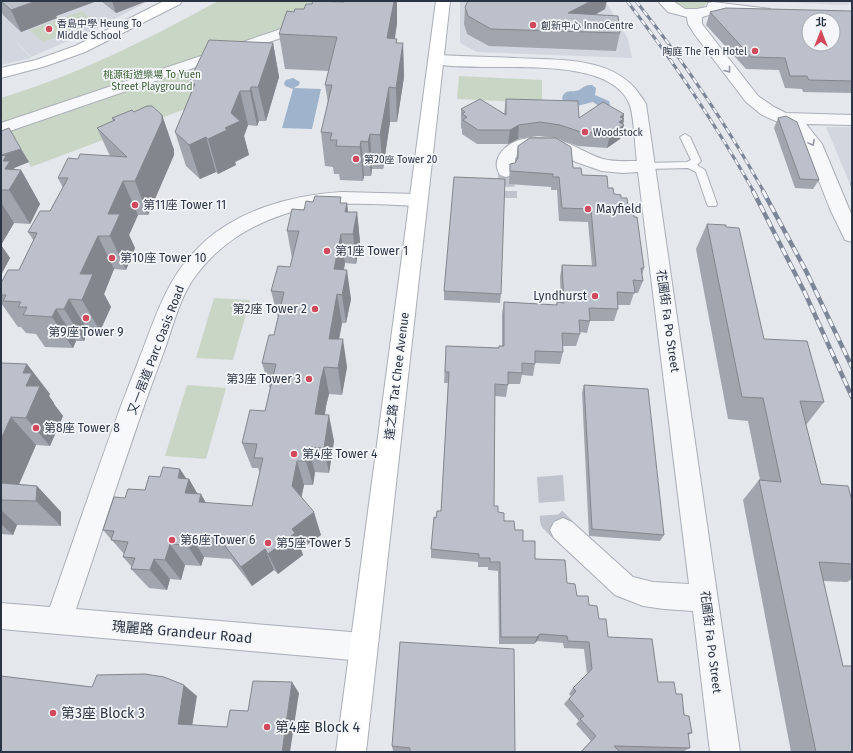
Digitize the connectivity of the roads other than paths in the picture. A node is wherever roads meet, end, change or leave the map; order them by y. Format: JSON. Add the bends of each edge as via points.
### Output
{"nodes":[{"id":1,"x":175,"y":1,"type":"edge"},
{"id":2,"x":443,"y":1,"type":"edge"},
{"id":3,"x":665,"y":1,"type":"edge"},
{"id":4,"x":713,"y":3,"type":"edge"},
{"id":5,"x":761,"y":12,"type":"junction"},
{"id":6,"x":782,"y":13,"type":"edge"},
{"id":7,"x":324,"y":19,"type":"edge"},
{"id":8,"x":696,"y":21,"type":"junction"},
{"id":9,"x":436,"y":60,"type":"junction"},
{"id":10,"x":1,"y":73,"type":"edge"},
{"id":11,"x":784,"y":118,"type":"junction"},
{"id":12,"x":852,"y":120,"type":"edge"},
{"id":13,"x":1,"y":129,"type":"edge"},
{"id":14,"x":685,"y":137,"type":"dead end"},
{"id":15,"x":689,"y":165,"type":"junction"},
{"id":16,"x":647,"y":166,"type":"junction"},
{"id":17,"x":506,"y":170,"type":"tunnel mouth"},
{"id":18,"x":417,"y":200,"type":"junction"},
{"id":19,"x":712,"y":204,"type":"dead end"},
{"id":20,"x":852,"y":235,"type":"edge"},
{"id":21,"x":563,"y":530,"type":"tunnel mouth"},
{"id":22,"x":705,"y":598,"type":"junction"},
{"id":23,"x":1,"y":616,"type":"edge"},
{"id":24,"x":58,"y":621,"type":"junction"},
{"id":25,"x":364,"y":647,"type":"junction"},
{"id":26,"x":351,"y":752,"type":"edge"},
{"id":27,"x":725,"y":752,"type":"edge"}],
"edges":[{"from":1,"to":10,"type":"main road","via":[[72,52]]},
{"from":2,"to":9,"type":"main road","name":"達之路 Tat Chee Avenue"},
{"from":3,"to":8,"type":"street"},
{"from":4,"to":5,"type":"street"},
{"from":4,"to":8,"type":"street"},
{"from":5,"to":6,"type":"street"},
{"from":5,"to":8,"type":"street","via":[[723,12]]},
{"from":7,"to":13,"type":"street"},
{"from":8,"to":11,"type":"street","one_way":true,"via":[[752,99],[768,111]]},
{"from":9,"to":16,"type":"street","name":"花圃街 Fa Po Street","via":[[568,66],[609,76],[631,92],[638,104]]},
{"from":9,"to":18,"type":"main road","name":"達之路 Tat Chee Avenue"},
{"from":11,"to":12,"type":"street"},
{"from":11,"to":20,"type":"street","one_way":true,"via":[[801,128],[813,144]]},
{"from":14,"to":15,"type":"lane","via":[[696,161]]},
{"from":15,"to":16,"type":"lane"},
{"from":15,"to":19,"type":"lane","via":[[700,170]]},
{"from":16,"to":17,"type":"street","via":[[602,165],[557,145],[525,144],[506,156]]},
{"from":16,"to":22,"type":"street","name":"花圃街 Fa Po Street"},
{"from":18,"to":24,"type":"street","name":"又一居道 Parc Oasis Road","via":[[318,200],[269,212],[225,236],[190,268],[178,288],[146,368]]},
{"from":18,"to":25,"type":"main road","name":"達之路 Tat Chee Avenue"},
{"from":21,"to":22,"type":"street","via":[[624,586],[635,592],[646,595]]},
{"from":22,"to":27,"type":"street","name":"花圃街 Fa Po Street"},
{"from":23,"to":24,"type":"street","name":"瑰麗路 Grandeur Road"},
{"from":24,"to":25,"type":"street","name":"瑰麗路 Grandeur Road"},
{"from":25,"to":26,"type":"main road","name":"達之路 Tat Chee Avenue"}]}
